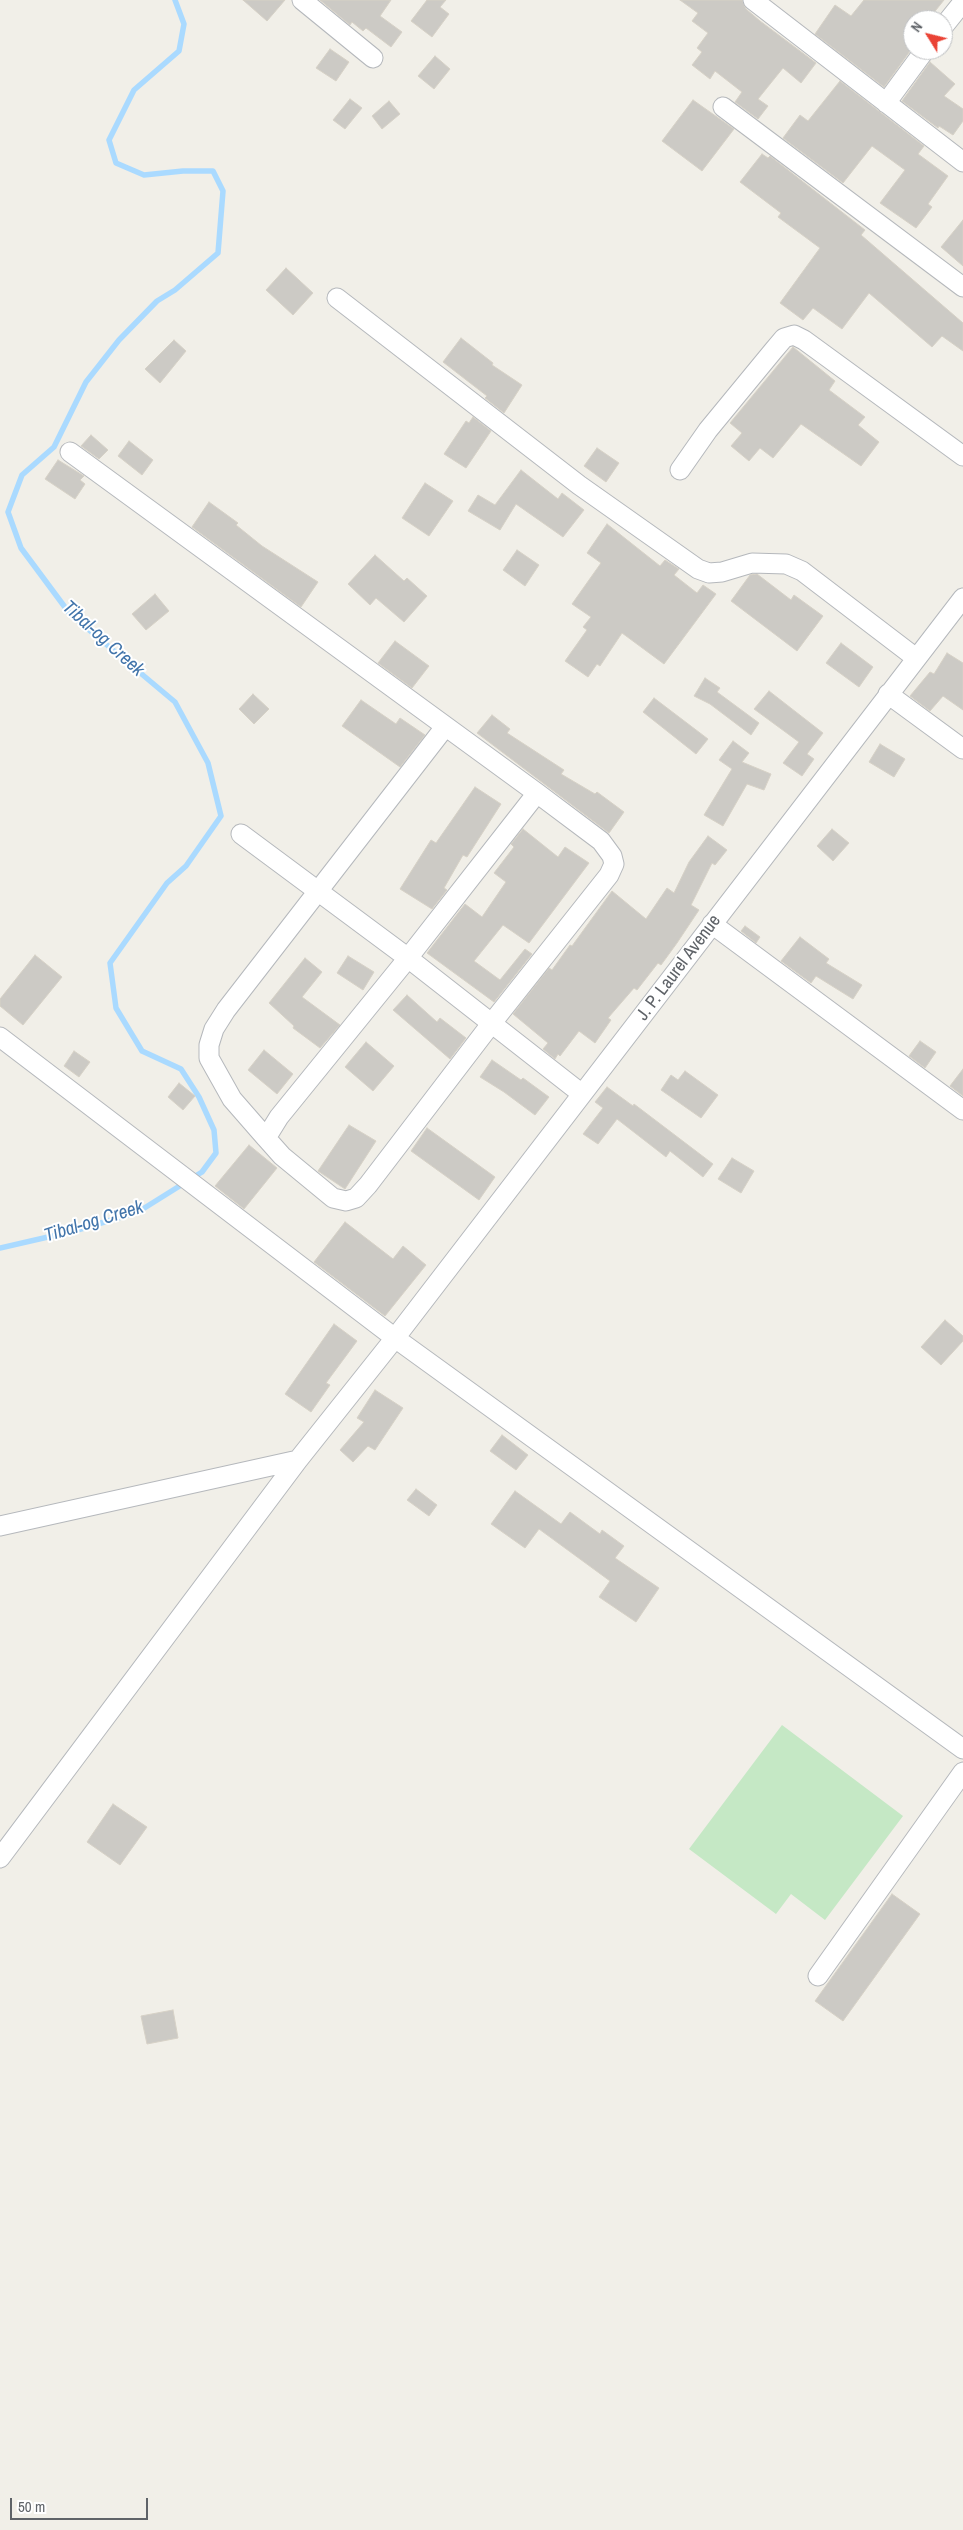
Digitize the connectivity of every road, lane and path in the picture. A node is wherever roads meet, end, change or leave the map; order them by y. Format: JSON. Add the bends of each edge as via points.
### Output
{"nodes":[{"id":1,"x":302,"y":0,"type":"edge"},
{"id":2,"x":753,"y":0,"type":"edge"},
{"id":3,"x":963,"y":2,"type":"edge"},
{"id":4,"x":953,"y":14,"type":"edge"},
{"id":5,"x":373,"y":58,"type":"dead end"},
{"id":6,"x":918,"y":60,"type":"edge"},
{"id":7,"x":886,"y":103,"type":"junction"},
{"id":8,"x":724,"y":107,"type":"dead end"},
{"id":9,"x":963,"y":162,"type":"edge"},
{"id":10,"x":963,"y":287,"type":"edge"},
{"id":11,"x":337,"y":298,"type":"dead end"},
{"id":12,"x":70,"y":452,"type":"dead end"},
{"id":13,"x":963,"y":456,"type":"edge"},
{"id":14,"x":680,"y":470,"type":"dead end"},
{"id":15,"x":963,"y":598,"type":"edge"},
{"id":16,"x":916,"y":658,"type":"junction"},
{"id":17,"x":888,"y":694,"type":"junction"},
{"id":18,"x":445,"y":727,"type":"junction"},
{"id":19,"x":963,"y":749,"type":"edge"},
{"id":20,"x":536,"y":793,"type":"junction"},
{"id":21,"x":241,"y":834,"type":"dead end"},
{"id":22,"x":319,"y":892,"type":"junction"},
{"id":23,"x":712,"y":924,"type":"junction"},
{"id":24,"x":408,"y":958,"type":"junction"},
{"id":25,"x":491,"y":1024,"type":"junction"},
{"id":26,"x":0,"y":1037,"type":"edge"},
{"id":27,"x":582,"y":1094,"type":"junction"},
{"id":28,"x":963,"y":1110,"type":"edge"},
{"id":29,"x":266,"y":1138,"type":"junction"},
{"id":30,"x":395,"y":1338,"type":"junction"},
{"id":31,"x":298,"y":1460,"type":"junction"},
{"id":32,"x":0,"y":1526,"type":"edge"},
{"id":33,"x":963,"y":1749,"type":"edge"},
{"id":34,"x":963,"y":1772,"type":"edge"},
{"id":35,"x":0,"y":1858,"type":"edge"},
{"id":36,"x":818,"y":1976,"type":"dead end"}],
"edges":[{"from":1,"to":5,"type":"street"},
{"from":2,"to":7,"type":"street"},
{"from":3,"to":4,"type":"street"},
{"from":6,"to":7,"type":"street"},
{"from":7,"to":9,"type":"street"},
{"from":8,"to":10,"type":"street"},
{"from":11,"to":16,"type":"street","via":[[580,485],[698,569],[709,573],[752,563],[786,564],[802,571]]},
{"from":12,"to":18,"type":"street"},
{"from":13,"to":14,"type":"street","via":[[794,335],[784,338],[773,351],[708,430]]},
{"from":15,"to":16,"type":"street","name":"J. P. Laurel Avenue"},
{"from":16,"to":17,"type":"street","name":"J. P. Laurel Avenue"},
{"from":17,"to":19,"type":"street"},
{"from":17,"to":23,"type":"street","name":"J. P. Laurel Avenue"},
{"from":18,"to":20,"type":"street"},
{"from":18,"to":22,"type":"street"},
{"from":20,"to":24,"type":"street"},
{"from":20,"to":25,"type":"street","via":[[601,841],[614,864],[609,876]]},
{"from":21,"to":22,"type":"street"},
{"from":22,"to":24,"type":"street"},
{"from":22,"to":29,"type":"street","via":[[226,1010],[209,1045],[209,1058],[232,1099]]},
{"from":23,"to":27,"type":"street","name":"J. P. Laurel Avenue"},
{"from":23,"to":28,"type":"street"},
{"from":24,"to":25,"type":"street"},
{"from":24,"to":29,"type":"street","via":[[279,1117]]},
{"from":25,"to":27,"type":"street"},
{"from":25,"to":29,"type":"street","via":[[356,1198],[346,1201],[333,1198],[282,1156]]},
{"from":26,"to":30,"type":"street"},
{"from":27,"to":30,"type":"street","name":"J. P. Laurel Avenue"},
{"from":30,"to":31,"type":"street","name":"J. P. Laurel Avenue"},
{"from":30,"to":33,"type":"street"},
{"from":31,"to":32,"type":"street"},
{"from":31,"to":35,"type":"street","name":"J. P. Laurel Avenue"},
{"from":34,"to":36,"type":"street"}]}
